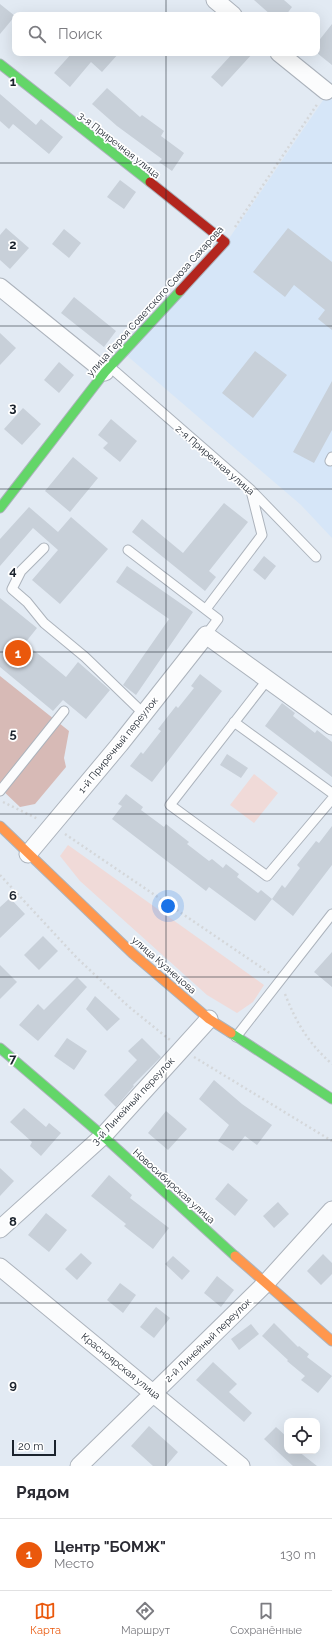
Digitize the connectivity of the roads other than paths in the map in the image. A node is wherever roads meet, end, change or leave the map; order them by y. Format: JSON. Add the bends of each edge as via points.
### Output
{"nodes":[{"id":1,"x":215,"y":0,"type":"edge"},
{"id":2,"x":229,"y":12,"type":"edge"},
{"id":3,"x":283,"y":56,"type":"edge"},
{"id":4,"x":0,"y":64,"type":"edge"},
{"id":5,"x":326,"y":91,"type":"road end"},
{"id":6,"x":224,"y":242,"type":"joint"},
{"id":7,"x":0,"y":287,"type":"edge"},
{"id":8,"x":107,"y":370,"type":"junction"},
{"id":9,"x":251,"y":490,"type":"junction"},
{"id":10,"x":0,"y":508,"type":"edge"},
{"id":11,"x":44,"y":548,"type":"dead end"},
{"id":12,"x":128,"y":550,"type":"dead end"},
{"id":13,"x":316,"y":557,"type":"dead end"},
{"id":14,"x":206,"y":609,"type":"junction"},
{"id":15,"x":206,"y":635,"type":"junction"},
{"id":16,"x":268,"y":679,"type":"junction"},
{"id":17,"x":64,"y":712,"type":"dead end"},
{"id":18,"x":144,"y":714,"type":"junction"},
{"id":19,"x":234,"y":722,"type":"junction"},
{"id":20,"x":332,"y":726,"type":"edge"},
{"id":21,"x":0,"y":791,"type":"edge"},
{"id":22,"x":332,"y":793,"type":"edge"},
{"id":23,"x":332,"y":799,"type":"edge"},
{"id":24,"x":0,"y":826,"type":"edge"},
{"id":25,"x":28,"y":854,"type":"junction"},
{"id":26,"x":332,"y":914,"type":"edge"},
{"id":27,"x":209,"y":1019,"type":"junction"},
{"id":28,"x":236,"y":1036,"type":"junction"},
{"id":29,"x":0,"y":1048,"type":"edge"},
{"id":30,"x":332,"y":1099,"type":"edge"},
{"id":31,"x":103,"y":1136,"type":"junction"},
{"id":32,"x":332,"y":1210,"type":"edge"},
{"id":33,"x":0,"y":1229,"type":"edge"},
{"id":34,"x":0,"y":1267,"type":"edge"},
{"id":35,"x":265,"y":1284,"type":"junction"},
{"id":36,"x":332,"y":1341,"type":"edge"},
{"id":37,"x":154,"y":1393,"type":"junction"},
{"id":38,"x":79,"y":1466,"type":"edge"},
{"id":39,"x":241,"y":1466,"type":"edge"}],
"edges":[{"from":1,"to":2,"type":"street"},
{"from":3,"to":5,"type":"street"},
{"from":4,"to":6,"type":"street","name":"3-я Приречная улица"},
{"from":6,"to":8,"type":"street","name":"улица Героя Советского Союза Сахарова"},
{"from":7,"to":8,"type":"street","name":"2-я Приречная улица"},
{"from":8,"to":9,"type":"lane","name":"2-я Приречная улица"},
{"from":8,"to":10,"type":"street","name":"улица Героя Советского Союза Сахарова"},
{"from":9,"to":13,"type":"lane","name":"2-я Приречная улица"},
{"from":9,"to":14,"type":"lane","via":[[262,535]]},
{"from":11,"to":18,"type":"lane","via":[[22,571],[12,589],[27,602],[44,623],[85,657]]},
{"from":12,"to":14,"type":"lane"},
{"from":14,"to":15,"type":"lane","via":[[218,619]]},
{"from":15,"to":16,"type":"street"},
{"from":15,"to":18,"type":"street","name":"1-й Приречный переулок"},
{"from":16,"to":19,"type":"lane"},
{"from":16,"to":20,"type":"street"},
{"from":17,"to":21,"type":"lane"},
{"from":18,"to":25,"type":"street","name":"1-й Приречный переулок"},
{"from":19,"to":22,"type":"lane"},
{"from":19,"to":23,"type":"lane","via":[[170,806],[267,876]]},
{"from":24,"to":25,"type":"street","name":"улица Кузнецова"},
{"from":25,"to":27,"type":"street","name":"улица Кузнецова","via":[[132,953]]},
{"from":26,"to":28,"type":"lane"},
{"from":27,"to":28,"type":"street","name":"улица Кузнецова"},
{"from":27,"to":31,"type":"street","name":"3-й Линейный переулок"},
{"from":28,"to":30,"type":"street","name":"улица Кузнецова"},
{"from":29,"to":31,"type":"street","name":"Новосибирская улица"},
{"from":31,"to":33,"type":"street","name":"3-й Линейный переулок"},
{"from":31,"to":35,"type":"street","name":"Новосибирская улица"},
{"from":32,"to":35,"type":"street","name":"2-й Линейный переулок"},
{"from":34,"to":37,"type":"street","name":"Красноярская улица"},
{"from":35,"to":36,"type":"street","name":"Новосибирская улица"},
{"from":35,"to":37,"type":"street","name":"2-й Линейный переулок"},
{"from":37,"to":38,"type":"street","name":"2-й Линейный переулок"},
{"from":37,"to":39,"type":"street","name":"Красноярская улица"}]}
